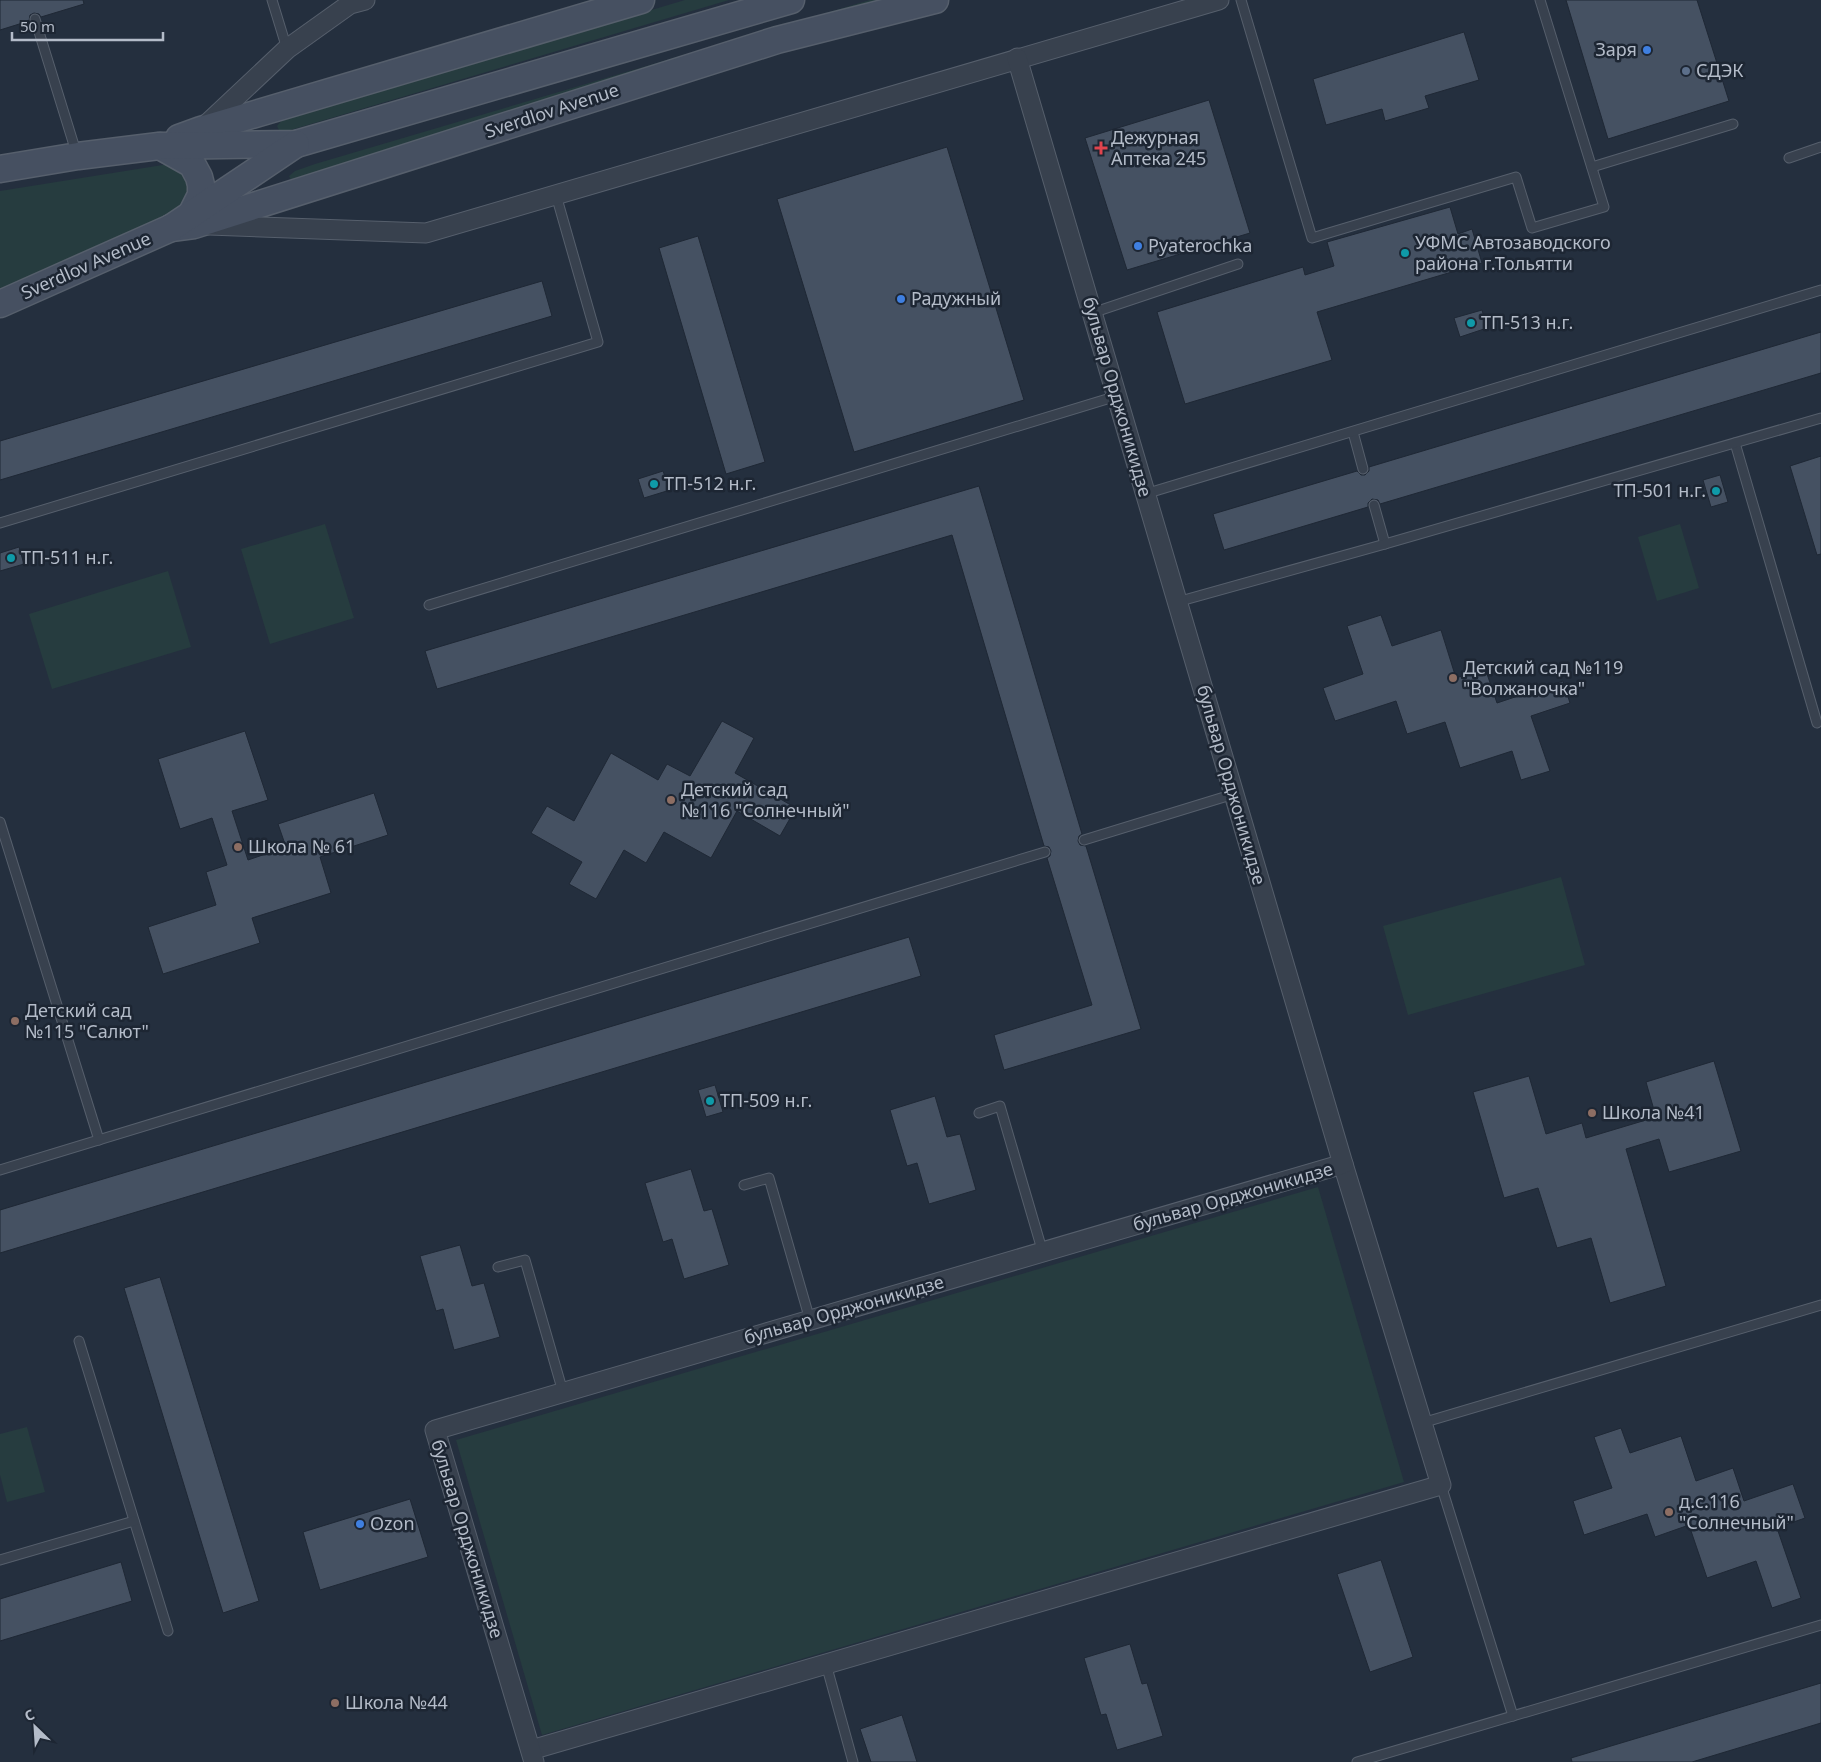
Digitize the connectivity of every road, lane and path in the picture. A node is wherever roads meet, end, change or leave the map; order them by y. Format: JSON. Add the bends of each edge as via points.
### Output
{"nodes":[{"id":1,"x":272,"y":0,"type":"edge"},
{"id":2,"x":365,"y":0,"type":"edge"},
{"id":3,"x":641,"y":0,"type":"edge"},
{"id":4,"x":791,"y":0,"type":"edge"},
{"id":5,"x":935,"y":0,"type":"edge"},
{"id":6,"x":1219,"y":0,"type":"edge"},
{"id":7,"x":1241,"y":0,"type":"edge"},
{"id":8,"x":1540,"y":0,"type":"edge"},
{"id":9,"x":35,"y":19,"type":"dead end"},
{"id":10,"x":287,"y":49,"type":"junction"},
{"id":11,"x":1017,"y":58,"type":"junction"},
{"id":12,"x":1733,"y":124,"type":"dead end"},
{"id":13,"x":201,"y":130,"type":"junction"},
{"id":14,"x":296,"y":144,"type":"junction"},
{"id":15,"x":159,"y":146,"type":"junction"},
{"id":16,"x":1821,"y":147,"type":"edge"},
{"id":17,"x":78,"y":156,"type":"junction"},
{"id":18,"x":1789,"y":158,"type":"dead end"},
{"id":19,"x":1592,"y":167,"type":"junction"},
{"id":20,"x":0,"y":169,"type":"edge"},
{"id":21,"x":556,"y":195,"type":"junction"},
{"id":22,"x":185,"y":223,"type":"junction"},
{"id":23,"x":1238,"y":264,"type":"dead end"},
{"id":24,"x":1821,"y":290,"type":"edge"},
{"id":25,"x":0,"y":304,"type":"edge"},
{"id":26,"x":1092,"y":313,"type":"junction"},
{"id":27,"x":1116,"y":396,"type":"junction"},
{"id":28,"x":1821,"y":418,"type":"edge"},
{"id":29,"x":1353,"y":432,"type":"junction"},
{"id":30,"x":1735,"y":443,"type":"junction"},
{"id":31,"x":1364,"y":469,"type":"dead end"},
{"id":32,"x":1146,"y":494,"type":"junction"},
{"id":33,"x":1374,"y":506,"type":"dead end"},
{"id":34,"x":0,"y":523,"type":"edge"},
{"id":35,"x":1385,"y":544,"type":"junction"},
{"id":36,"x":1177,"y":602,"type":"junction"},
{"id":37,"x":430,"y":605,"type":"dead end"},
{"id":38,"x":1818,"y":723,"type":"dead end"},
{"id":39,"x":1234,"y":794,"type":"junction"},
{"id":40,"x":0,"y":822,"type":"edge"},
{"id":41,"x":1084,"y":840,"type":"dead end"},
{"id":42,"x":1045,"y":852,"type":"dead end"},
{"id":43,"x":979,"y":1113,"type":"dead end"},
{"id":44,"x":99,"y":1140,"type":"junction"},
{"id":45,"x":1343,"y":1164,"type":"junction"},
{"id":46,"x":0,"y":1170,"type":"edge"},
{"id":47,"x":744,"y":1185,"type":"dead end"},
{"id":48,"x":1043,"y":1253,"type":"junction"},
{"id":49,"x":498,"y":1267,"type":"dead end"},
{"id":50,"x":1821,"y":1305,"type":"edge"},
{"id":51,"x":810,"y":1320,"type":"junction"},
{"id":52,"x":79,"y":1341,"type":"dead end"},
{"id":53,"x":563,"y":1392,"type":"junction"},
{"id":54,"x":1422,"y":1424,"type":"junction"},
{"id":55,"x":1441,"y":1485,"type":"junction"},
{"id":56,"x":134,"y":1521,"type":"junction"},
{"id":57,"x":0,"y":1560,"type":"edge"},
{"id":58,"x":1821,"y":1625,"type":"edge"},
{"id":59,"x":168,"y":1631,"type":"dead end"},
{"id":60,"x":826,"y":1664,"type":"junction"},
{"id":61,"x":1513,"y":1716,"type":"junction"},
{"id":62,"x":533,"y":1756,"type":"edge"},
{"id":63,"x":853,"y":1762,"type":"edge"},
{"id":64,"x":1357,"y":1762,"type":"edge"}],
"edges":[{"from":1,"to":10,"type":"lane"},
{"from":2,"to":10,"type":"street","via":[[350,4]]},
{"from":3,"to":13,"type":"main road","name":"Sverdlov Avenue"},
{"from":4,"to":14,"type":"main road","name":"Sverdlov Avenue"},
{"from":5,"to":22,"type":"main road","name":"Sverdlov Avenue","via":[[777,40]]},
{"from":6,"to":11,"type":"street"},
{"from":7,"to":19,"type":"lane","via":[[1312,238],[1516,178],[1532,228],[1604,207]]},
{"from":8,"to":19,"type":"lane"},
{"from":9,"to":17,"type":"lane"},
{"from":10,"to":13,"type":"street"},
{"from":11,"to":21,"type":"street"},
{"from":11,"to":26,"type":"street","name":"бульвар Орджоникидзе"},
{"from":12,"to":19,"type":"lane"},
{"from":13,"to":15,"type":"main road","name":"Sverdlov Avenue"},
{"from":14,"to":15,"type":"main road","name":"Sverdlov Avenue"},
{"from":14,"to":22,"type":"main road","name":"Sverdlov Avenue"},
{"from":15,"to":17,"type":"main road","name":"Sverdlov Avenue"},
{"from":15,"to":22,"type":"main road","via":[[192,164],[201,185],[201,195]]},
{"from":16,"to":18,"type":"lane"},
{"from":17,"to":20,"type":"main road","name":"Sverdlov Avenue"},
{"from":21,"to":22,"type":"street","via":[[426,233]]},
{"from":21,"to":34,"type":"lane","via":[[598,342]]},
{"from":22,"to":25,"type":"main road","name":"Sverdlov Avenue"},
{"from":23,"to":26,"type":"lane"},
{"from":24,"to":29,"type":"lane"},
{"from":26,"to":27,"type":"street","name":"бульвар Орджоникидзе"},
{"from":27,"to":32,"type":"street","name":"бульвар Орджоникидзе"},
{"from":27,"to":37,"type":"lane"},
{"from":28,"to":30,"type":"lane"},
{"from":29,"to":31,"type":"lane"},
{"from":29,"to":32,"type":"lane"},
{"from":30,"to":35,"type":"lane"},
{"from":30,"to":38,"type":"lane"},
{"from":32,"to":36,"type":"street","name":"бульвар Орджоникидзе"},
{"from":33,"to":35,"type":"lane"},
{"from":35,"to":36,"type":"lane"},
{"from":36,"to":39,"type":"street","name":"бульвар Орджоникидзе"},
{"from":39,"to":41,"type":"lane"},
{"from":39,"to":45,"type":"street","name":"бульвар Орджоникидзе"},
{"from":40,"to":44,"type":"lane"},
{"from":42,"to":44,"type":"lane"},
{"from":43,"to":48,"type":"lane","via":[[1000,1106]]},
{"from":44,"to":46,"type":"lane"},
{"from":45,"to":48,"type":"street","name":"бульвар Орджоникидзе"},
{"from":45,"to":54,"type":"street"},
{"from":47,"to":51,"type":"lane","via":[[769,1178]]},
{"from":48,"to":51,"type":"street","name":"бульвар Орджоникидзе"},
{"from":49,"to":53,"type":"lane","via":[[525,1260]]},
{"from":50,"to":54,"type":"lane"},
{"from":51,"to":53,"type":"street","name":"бульвар Орджоникидзе"},
{"from":52,"to":56,"type":"lane"},
{"from":53,"to":62,"type":"street","name":"бульвар Орджоникидзе","via":[[435,1430]]},
{"from":54,"to":55,"type":"street"},
{"from":55,"to":60,"type":"street"},
{"from":55,"to":61,"type":"lane"},
{"from":56,"to":57,"type":"lane"},
{"from":56,"to":59,"type":"lane"},
{"from":58,"to":61,"type":"lane"},
{"from":60,"to":62,"type":"street"},
{"from":60,"to":63,"type":"lane"},
{"from":61,"to":64,"type":"lane"}]}
